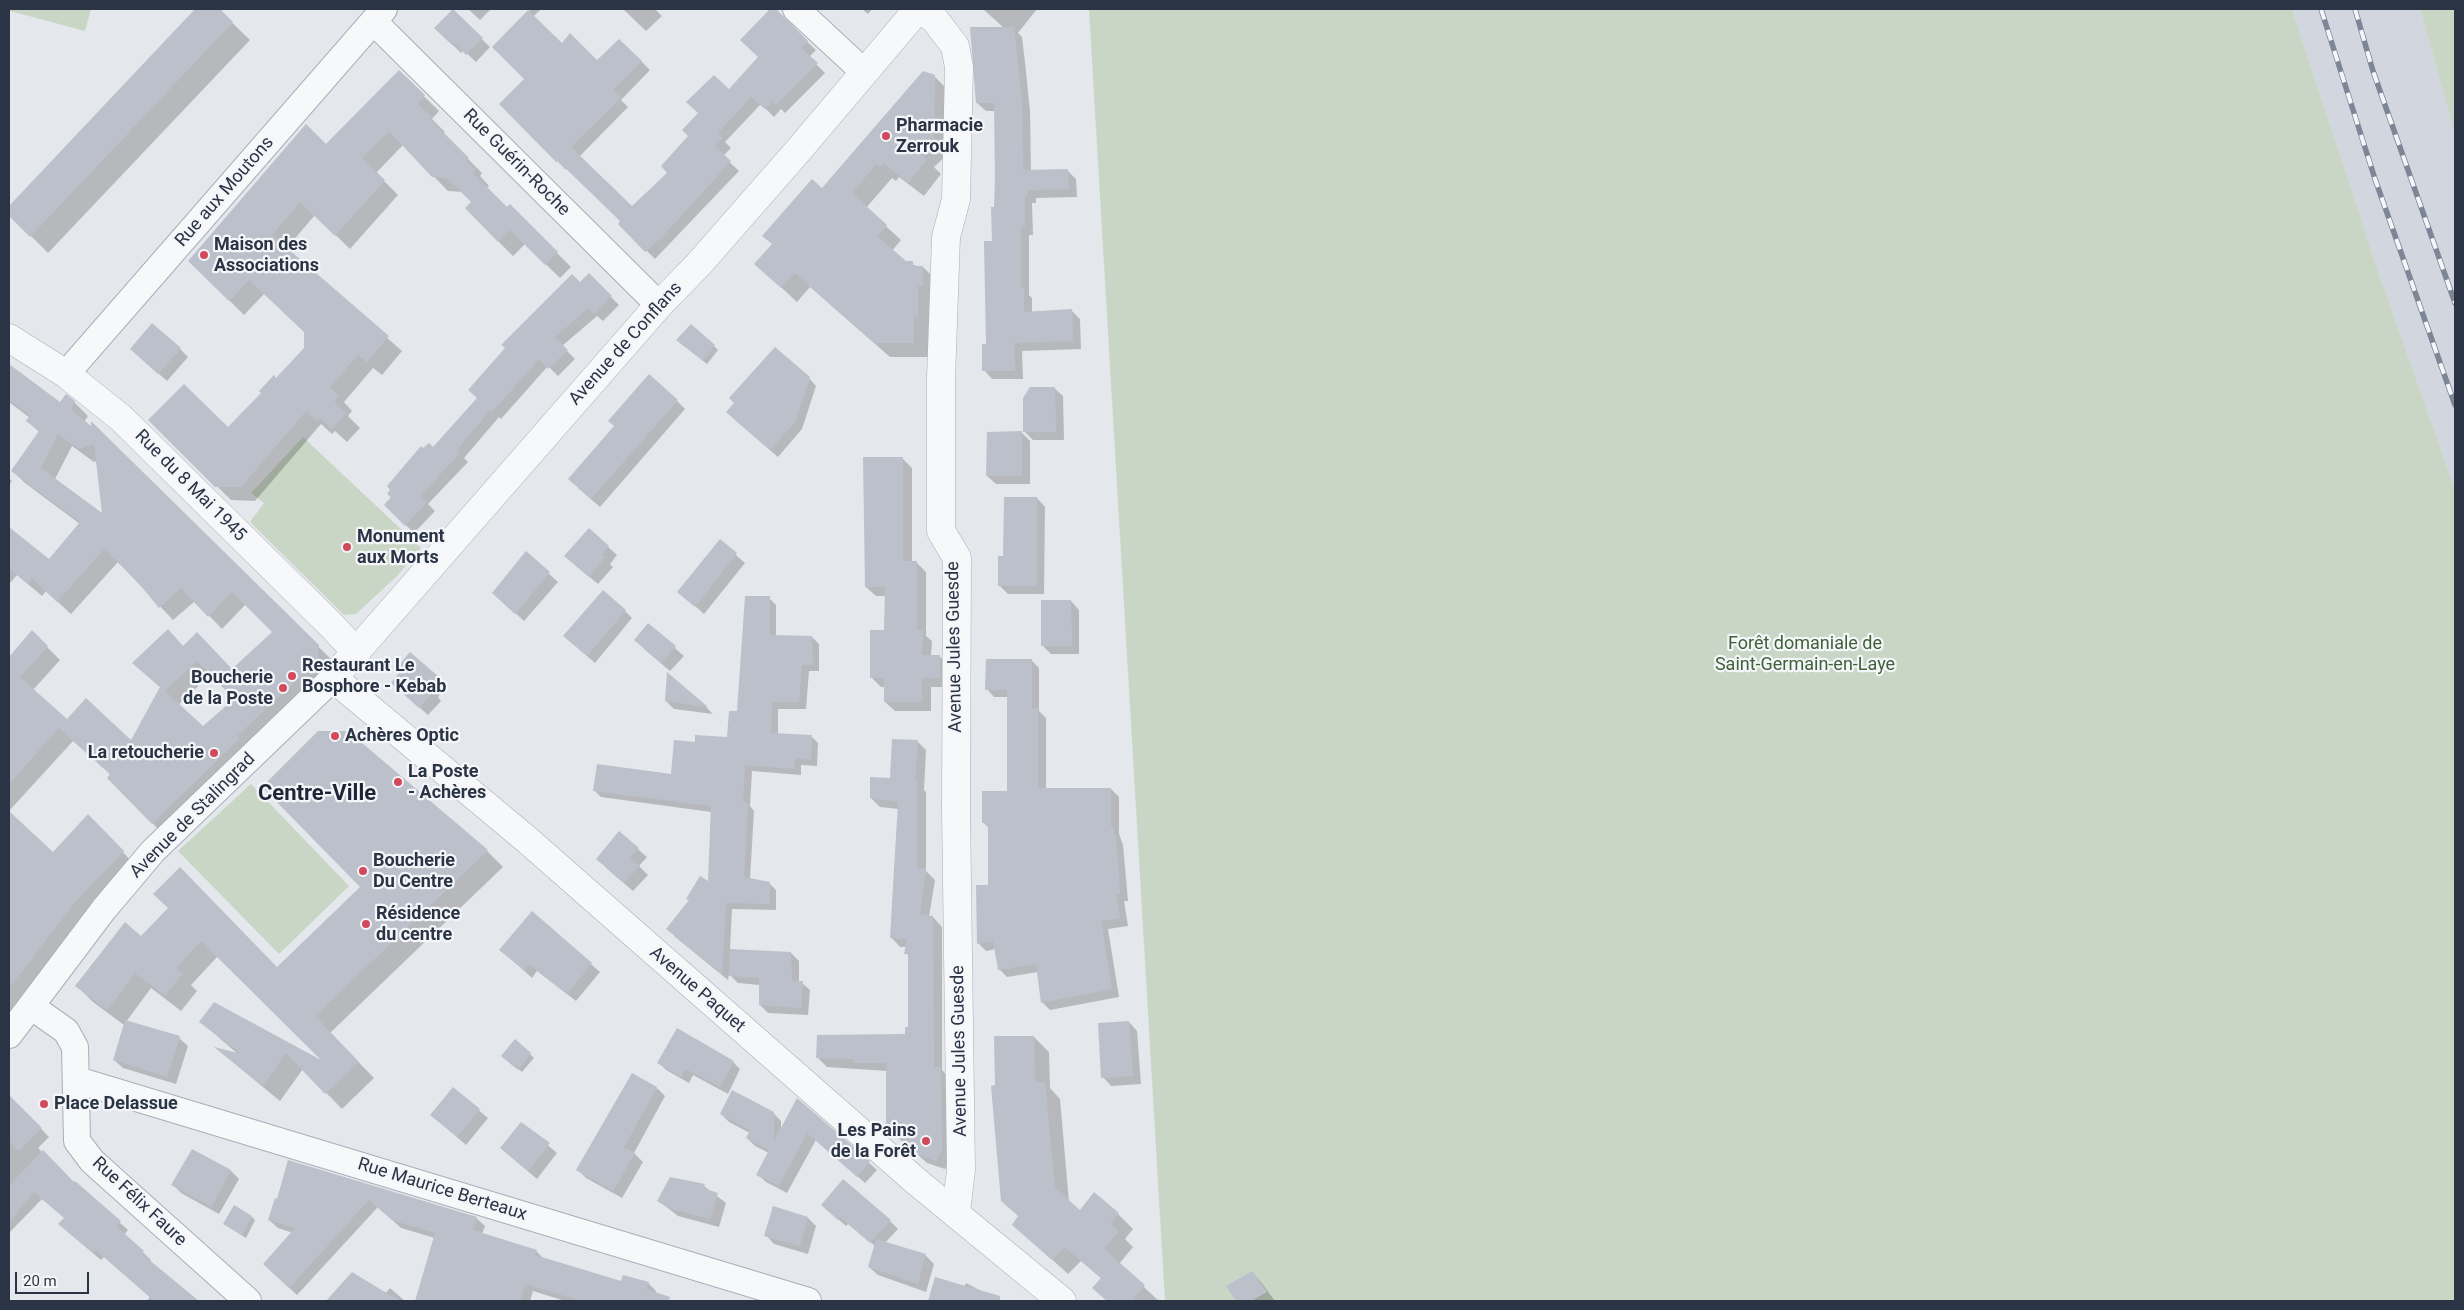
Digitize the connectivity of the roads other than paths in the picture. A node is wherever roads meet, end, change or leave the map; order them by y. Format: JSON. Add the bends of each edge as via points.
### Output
{"nodes":[{"id":1,"x":796,"y":9,"type":"edge"},
{"id":2,"x":918,"y":9,"type":"edge"},
{"id":3,"x":922,"y":9,"type":"edge"},
{"id":4,"x":379,"y":15,"type":"edge"},
{"id":5,"x":864,"y":72,"type":"junction"},
{"id":6,"x":659,"y":304,"type":"junction"},
{"id":7,"x":9,"y":338,"type":"edge"},
{"id":8,"x":66,"y":374,"type":"junction"},
{"id":9,"x":356,"y":652,"type":"junction"},
{"id":10,"x":332,"y":678,"type":"junction"},
{"id":11,"x":32,"y":1007,"type":"junction"},
{"id":12,"x":9,"y":1035,"type":"edge"},
{"id":13,"x":77,"y":1080,"type":"junction"},
{"id":14,"x":956,"y":1212,"type":"junction"},
{"id":15,"x":248,"y":1301,"type":"edge"},
{"id":16,"x":808,"y":1301,"type":"edge"},
{"id":17,"x":1062,"y":1301,"type":"edge"}],
"edges":[{"from":1,"to":5,"type":"street"},
{"from":2,"to":5,"type":"street","name":"Avenue de Conflans"},
{"from":3,"to":14,"type":"street","name":"Avenue Jules Guesde","via":[[955,46],[959,67],[956,199],[946,237],[941,378],[941,531],[957,558],[956,809],[961,1170]]},
{"from":4,"to":6,"type":"street","name":"Rue Guérin-Roche"},
{"from":4,"to":8,"type":"street","name":"Rue aux Moutons"},
{"from":5,"to":6,"type":"street","name":"Avenue de Conflans","via":[[698,265]]},
{"from":6,"to":9,"type":"street","name":"Avenue de Conflans"},
{"from":7,"to":8,"type":"street","name":"Rue du 8 Mai 1945"},
{"from":8,"to":9,"type":"street","name":"Rue du 8 Mai 1945","via":[[121,418]]},
{"from":9,"to":10,"type":"street","name":"Avenue de Conflans"},
{"from":10,"to":11,"type":"street","name":"Avenue de Stalingrad","via":[[153,851],[104,909]]},
{"from":10,"to":14,"type":"street","name":"Avenue Paquet","via":[[518,832],[917,1182]]},
{"from":11,"to":12,"type":"street","name":"Avenue de Stalingrad"},
{"from":11,"to":13,"type":"street","via":[[66,1031],[75,1047]]},
{"from":13,"to":15,"type":"street","name":"Rue Félix Faure","via":[[77,1141],[92,1161]]},
{"from":13,"to":16,"type":"street","name":"Rue Maurice Berteaux"},
{"from":14,"to":17,"type":"street","name":"Avenue Paquet"}]}
